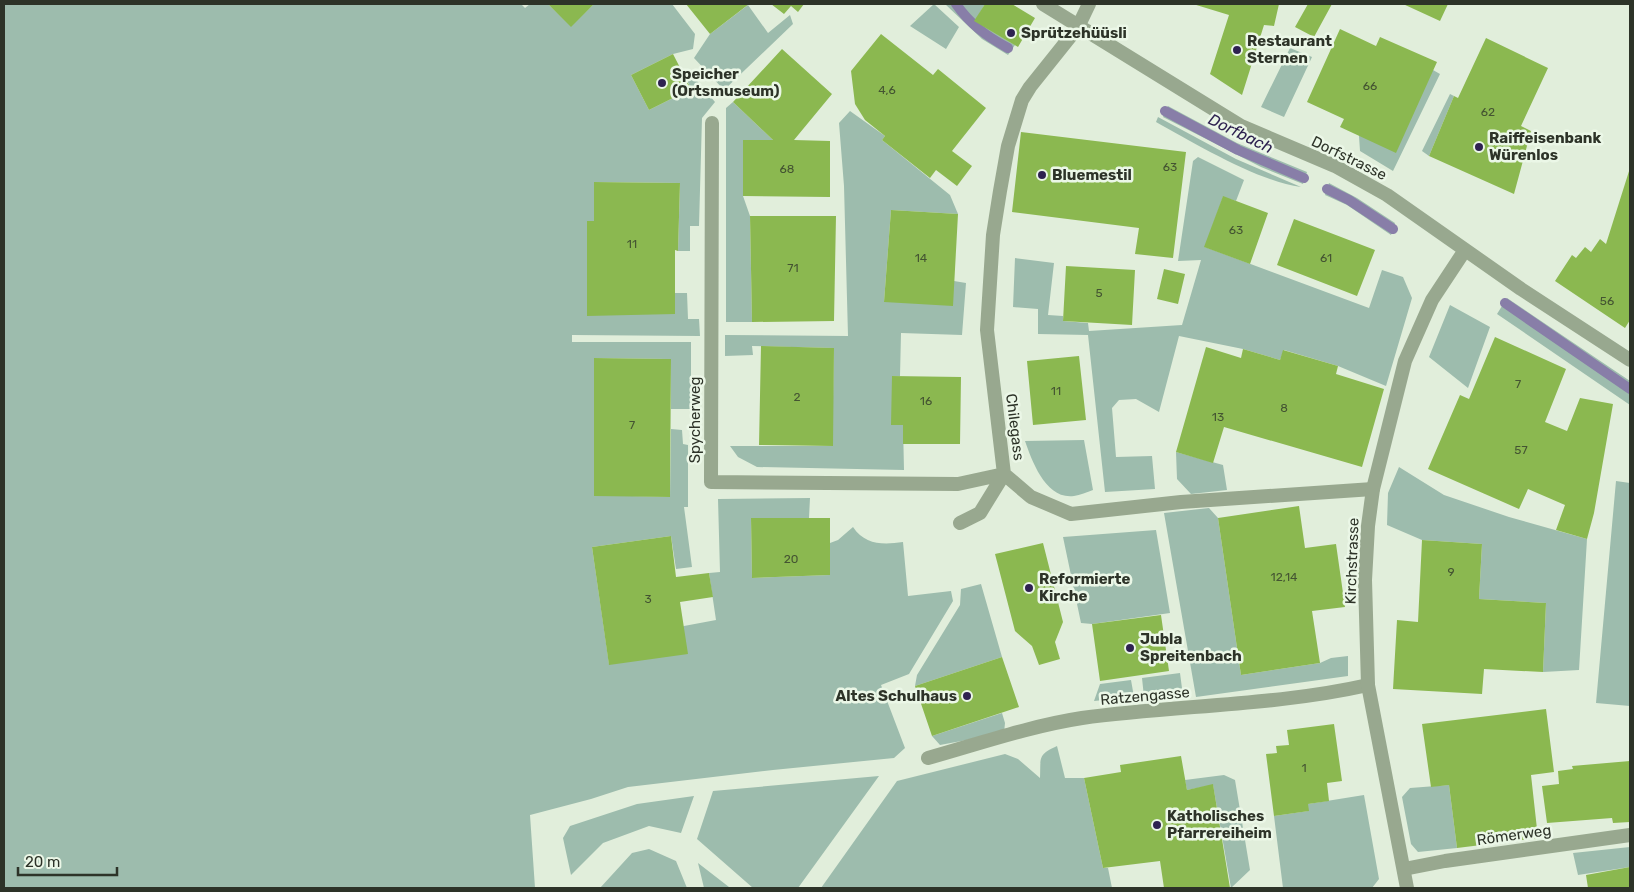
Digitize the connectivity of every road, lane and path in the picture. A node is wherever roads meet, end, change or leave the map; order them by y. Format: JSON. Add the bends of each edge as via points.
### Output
{"nodes":[{"id":1,"x":1043,"y":4,"type":"edge"},
{"id":2,"x":1089,"y":4,"type":"edge"},
{"id":3,"x":1078,"y":27,"type":"junction"},
{"id":4,"x":712,"y":124,"type":"dead end"},
{"id":5,"x":1464,"y":250,"type":"junction"},
{"id":6,"x":1630,"y":360,"type":"edge"},
{"id":7,"x":1004,"y":474,"type":"junction"},
{"id":8,"x":1373,"y":489,"type":"junction"},
{"id":9,"x":960,"y":523,"type":"dead end"},
{"id":10,"x":1368,"y":685,"type":"junction"},
{"id":11,"x":928,"y":758,"type":"dead end"},
{"id":12,"x":1630,"y":835,"type":"edge"},
{"id":13,"x":1404,"y":869,"type":"junction"},
{"id":14,"x":1407,"y":888,"type":"edge"}],
"edges":[{"from":1,"to":3,"type":"street","name":"Dorfstrasse"},
{"from":2,"to":3,"type":"street","name":"Chilegass"},
{"from":3,"to":5,"type":"street","name":"Dorfstrasse","via":[[1241,126],[1335,166],[1387,195]]},
{"from":3,"to":7,"type":"street","name":"Chilegass","via":[[1022,100],[1008,146],[993,235],[987,330]]},
{"from":4,"to":7,"type":"street","name":"Spycherweg","via":[[711,482],[958,484]]},
{"from":5,"to":6,"type":"street","name":"Dorfstrasse"},
{"from":5,"to":8,"type":"street","name":"Kirchstrasse","via":[[1432,300],[1405,361]]},
{"from":7,"to":8,"type":"street","name":"Chilegass","via":[[1031,497],[1071,514],[1181,502]]},
{"from":7,"to":9,"type":"street","via":[[980,513]]},
{"from":8,"to":10,"type":"street","name":"Kirchstrasse","via":[[1365,580]]},
{"from":10,"to":11,"type":"street","name":"Ratzengasse","via":[[1226,705],[1082,718]]},
{"from":10,"to":13,"type":"street","name":"Kirchstrasse"},
{"from":12,"to":13,"type":"street","name":"Römerweg"},
{"from":13,"to":14,"type":"street","name":"Kirchstrasse"}]}
